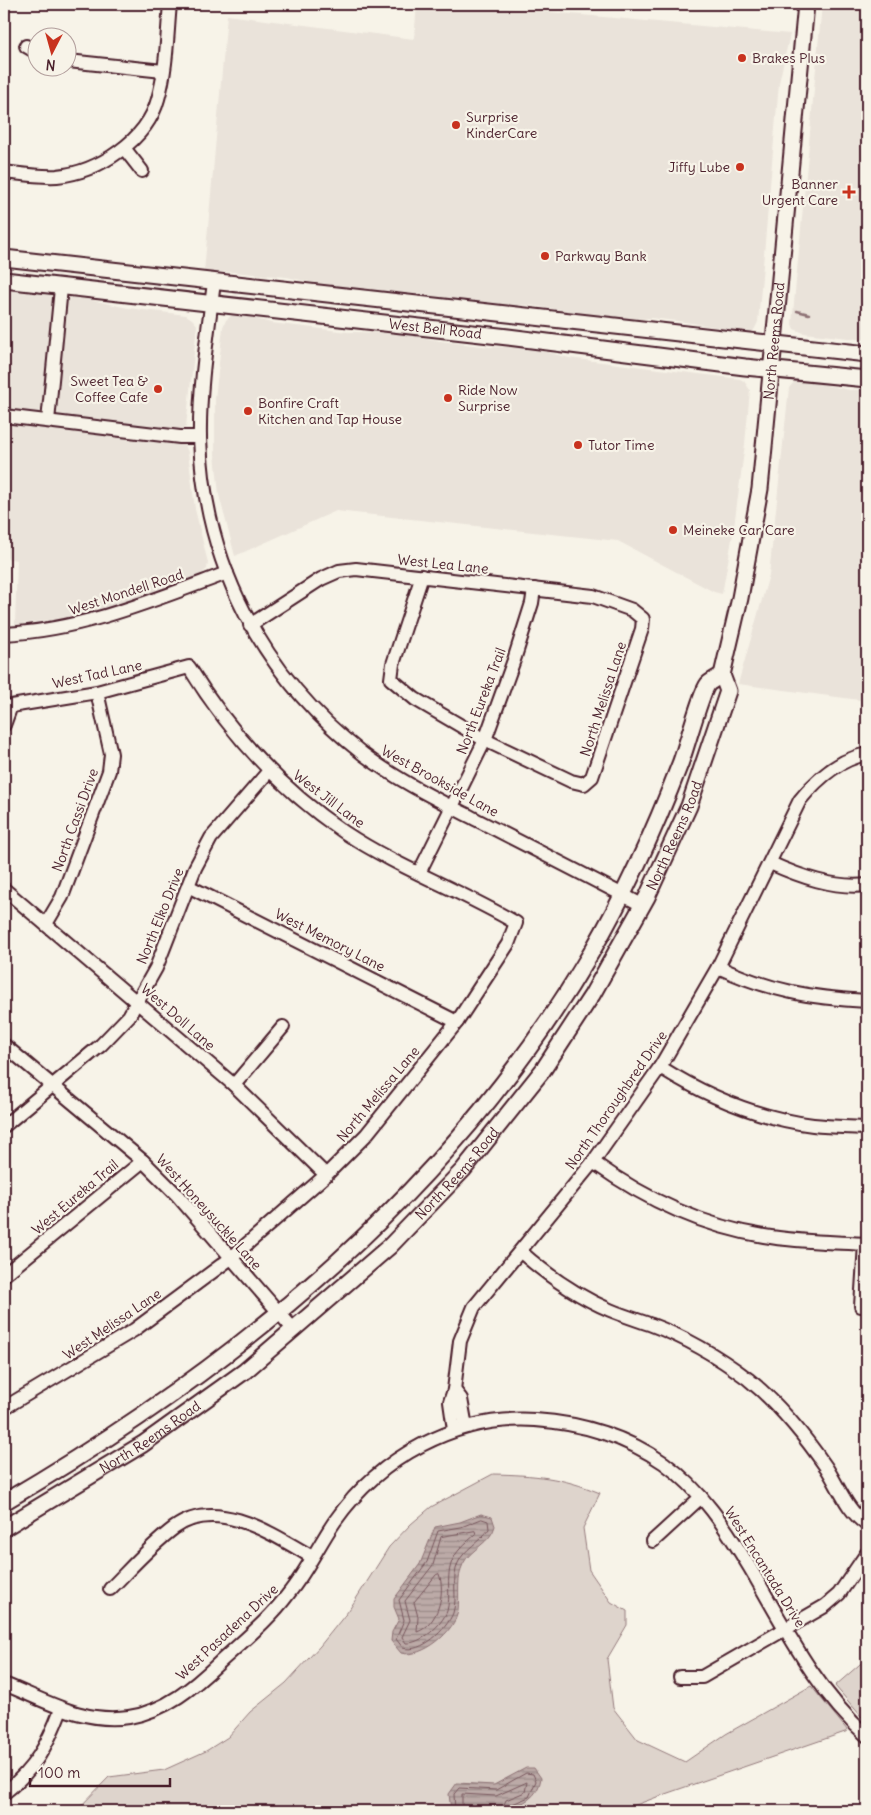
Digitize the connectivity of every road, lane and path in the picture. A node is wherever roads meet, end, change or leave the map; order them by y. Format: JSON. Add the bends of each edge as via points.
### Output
{"nodes":[{"id":1,"x":170,"y":4,"type":"edge"},
{"id":2,"x":806,"y":4,"type":"edge"},
{"id":3,"x":78,"y":62,"type":"edge"},
{"id":4,"x":163,"y":71,"type":"junction"},
{"id":5,"x":124,"y":148,"type":"junction"},
{"id":6,"x":142,"y":171,"type":"dead end"},
{"id":7,"x":4,"y":172,"type":"edge"},
{"id":8,"x":4,"y":258,"type":"edge"},
{"id":9,"x":4,"y":280,"type":"edge"},
{"id":10,"x":214,"y":282,"type":"junction"},
{"id":11,"x":61,"y":288,"type":"junction"},
{"id":12,"x":212,"y":304,"type":"junction"},
{"id":13,"x":504,"y":314,"type":"junction"},
{"id":14,"x":565,"y":322,"type":"junction"},
{"id":15,"x":440,"y":329,"type":"junction"},
{"id":16,"x":508,"y":337,"type":"junction"},
{"id":17,"x":774,"y":344,"type":"junction"},
{"id":18,"x":867,"y":354,"type":"edge"},
{"id":19,"x":771,"y":369,"type":"junction"},
{"id":20,"x":867,"y":379,"type":"edge"},
{"id":21,"x":4,"y":416,"type":"edge"},
{"id":22,"x":48,"y":420,"type":"junction"},
{"id":23,"x":200,"y":437,"type":"junction"},
{"id":24,"x":227,"y":573,"type":"junction"},
{"id":25,"x":422,"y":576,"type":"junction"},
{"id":26,"x":534,"y":589,"type":"junction"},
{"id":27,"x":643,"y":619,"type":"joint"},
{"id":28,"x":250,"y":626,"type":"junction"},
{"id":29,"x":4,"y":634,"type":"edge"},
{"id":30,"x":189,"y":667,"type":"joint"},
{"id":31,"x":722,"y":675,"type":"junction"},
{"id":32,"x":97,"y":692,"type":"junction"},
{"id":33,"x":4,"y":725,"type":"edge"},
{"id":34,"x":486,"y":740,"type":"junction"},
{"id":35,"x":863,"y":755,"type":"edge"},
{"id":36,"x":268,"y":772,"type":"junction"},
{"id":37,"x":452,"y":807,"type":"junction"},
{"id":38,"x":770,"y":864,"type":"junction"},
{"id":39,"x":419,"y":873,"type":"junction"},
{"id":40,"x":867,"y":885,"type":"edge"},
{"id":41,"x":188,"y":886,"type":"junction"},
{"id":42,"x":4,"y":889,"type":"edge"},
{"id":43,"x":622,"y":894,"type":"junction"},
{"id":44,"x":642,"y":905,"type":"junction"},
{"id":45,"x":516,"y":923,"type":"joint"},
{"id":46,"x":46,"y":924,"type":"junction"},
{"id":47,"x":718,"y":967,"type":"junction"},
{"id":48,"x":867,"y":1001,"type":"edge"},
{"id":49,"x":139,"y":1003,"type":"junction"},
{"id":50,"x":457,"y":1022,"type":"junction"},
{"id":51,"x":283,"y":1027,"type":"dead end"},
{"id":52,"x":4,"y":1044,"type":"edge"},
{"id":53,"x":660,"y":1067,"type":"junction"},
{"id":54,"x":53,"y":1085,"type":"junction"},
{"id":55,"x":234,"y":1085,"type":"junction"},
{"id":56,"x":4,"y":1126,"type":"edge"},
{"id":57,"x":867,"y":1128,"type":"edge"},
{"id":58,"x":143,"y":1161,"type":"junction"},
{"id":59,"x":593,"y":1162,"type":"junction"},
{"id":60,"x":326,"y":1175,"type":"junction"},
{"id":61,"x":866,"y":1244,"type":"edge"},
{"id":62,"x":521,"y":1252,"type":"junction"},
{"id":63,"x":231,"y":1258,"type":"junction"},
{"id":64,"x":4,"y":1275,"type":"edge"},
{"id":65,"x":861,"y":1306,"type":"dead end"},
{"id":66,"x":278,"y":1312,"type":"junction"},
{"id":67,"x":294,"y":1330,"type":"junction"},
{"id":68,"x":4,"y":1408,"type":"edge"},
{"id":69,"x":460,"y":1429,"type":"junction"},
{"id":70,"x":413,"y":1448,"type":"joint"},
{"id":71,"x":701,"y":1497,"type":"junction"},
{"id":72,"x":4,"y":1502,"type":"edge"},
{"id":73,"x":867,"y":1525,"type":"edge"},
{"id":74,"x":4,"y":1528,"type":"edge"},
{"id":75,"x":653,"y":1541,"type":"dead end"},
{"id":76,"x":867,"y":1553,"type":"edge"},
{"id":77,"x":312,"y":1557,"type":"junction"},
{"id":78,"x":110,"y":1589,"type":"dead end"},
{"id":79,"x":785,"y":1628,"type":"junction"},
{"id":80,"x":680,"y":1678,"type":"dead end"},
{"id":81,"x":4,"y":1684,"type":"edge"},
{"id":82,"x":61,"y":1709,"type":"junction"},
{"id":83,"x":867,"y":1736,"type":"edge"},
{"id":84,"x":4,"y":1794,"type":"edge"}],
"edges":[{"from":1,"to":4,"type":"street"},
{"from":2,"to":17,"type":"main road","name":"North Reems Road"},
{"from":3,"to":4,"type":"street"},
{"from":4,"to":5,"type":"street","via":[[158,101],[141,130]]},
{"from":5,"to":6,"type":"street"},
{"from":5,"to":7,"type":"street","via":[[103,162],[73,173],[44,176]]},
{"from":8,"to":10,"type":"main road","name":"West Bell Road"},
{"from":9,"to":11,"type":"main road","name":"West Bell Road"},
{"from":10,"to":12,"type":"street","name":"West Brookside Lane"},
{"from":10,"to":13,"type":"main road","name":"West Bell Road"},
{"from":11,"to":12,"type":"main road","name":"West Bell Road"},
{"from":11,"to":22,"type":"street"},
{"from":12,"to":15,"type":"main road","name":"West Bell Road"},
{"from":12,"to":23,"type":"street","name":"West Brookside Lane"},
{"from":13,"to":14,"type":"main road","name":"West Bell Road"},
{"from":13,"to":15,"type":"main road","via":[[492,323],[452,322]]},
{"from":14,"to":16,"type":"main road","via":[[545,329],[516,327]]},
{"from":14,"to":17,"type":"main road","name":"West Bell Road"},
{"from":15,"to":16,"type":"main road","name":"West Bell Road"},
{"from":16,"to":19,"type":"main road","name":"West Bell Road"},
{"from":17,"to":18,"type":"main road","name":"West Bell Road"},
{"from":17,"to":19,"type":"main road","name":"North Reems Road"},
{"from":19,"to":20,"type":"main road","name":"West Bell Road"},
{"from":19,"to":31,"type":"main road","name":"North Reems Road","via":[[756,514]]},
{"from":21,"to":22,"type":"street"},
{"from":22,"to":23,"type":"street"},
{"from":23,"to":24,"type":"street","name":"West Brookside Lane","via":[[206,498]]},
{"from":24,"to":28,"type":"street","name":"West Brookside Lane"},
{"from":24,"to":29,"type":"street","name":"West Mondell Road","via":[[105,617],[65,627]]},
{"from":25,"to":26,"type":"street","name":"West Lea Lane"},
{"from":25,"to":28,"type":"street","name":"West Lea Lane","via":[[356,569],[339,571]]},
{"from":25,"to":34,"type":"street","via":[[391,679],[415,699]]},
{"from":26,"to":27,"type":"street","name":"West Lea Lane","via":[[593,596],[632,610]]},
{"from":26,"to":34,"type":"street","name":"North Eureka Trail"},
{"from":27,"to":34,"type":"street","name":"North Melissa Lane","via":[[592,777],[584,784],[571,782]]},
{"from":28,"to":37,"type":"street","name":"West Brookside Lane","via":[[298,694],[331,727],[365,755]]},
{"from":30,"to":32,"type":"street","name":"West Tad Lane"},
{"from":30,"to":36,"type":"street","name":"West Jill Lane","via":[[209,700]]},
{"from":31,"to":43,"type":"main road","name":"North Reems Road","via":[[706,685],[674,779]]},
{"from":31,"to":44,"type":"main road","name":"North Reems Road","via":[[728,691],[689,806]]},
{"from":32,"to":33,"type":"street","name":"West Tad Lane","via":[[11,706]]},
{"from":32,"to":46,"type":"street","name":"North Cassi Drive","via":[[111,754],[109,771],[62,897]]},
{"from":34,"to":37,"type":"street","name":"North Eureka Trail"},
{"from":35,"to":38,"type":"street","name":"North Thoroughbred Drive","via":[[830,770],[813,783],[800,800]]},
{"from":36,"to":39,"type":"street","name":"West Jill Lane","via":[[344,832]]},
{"from":36,"to":41,"type":"street","name":"North Elko Drive","via":[[211,838]]},
{"from":37,"to":39,"type":"street","name":"North Eureka Trail"},
{"from":37,"to":43,"type":"street","name":"West Brookside Lane"},
{"from":38,"to":40,"type":"street","via":[[799,876]]},
{"from":38,"to":47,"type":"street","name":"North Thoroughbred Drive"},
{"from":39,"to":45,"type":"street","name":"West Jill Lane"},
{"from":41,"to":49,"type":"street","name":"North Elko Drive"},
{"from":41,"to":50,"type":"street","name":"West Memory Lane"},
{"from":42,"to":46,"type":"street","name":"West Doll Lane"},
{"from":43,"to":44,"type":"street","name":"West Brookside Lane"},
{"from":43,"to":66,"type":"main road","name":"North Reems Road","via":[[591,953],[528,1049],[473,1121],[408,1194],[326,1273]]},
{"from":44,"to":67,"type":"main road","name":"North Reems Road","via":[[592,995],[543,1070],[463,1170],[390,1246]]},
{"from":45,"to":50,"type":"street","name":"North Melissa Lane","via":[[508,944]]},
{"from":46,"to":49,"type":"street","name":"West Doll Lane"},
{"from":47,"to":48,"type":"street","via":[[750,982],[793,994]]},
{"from":47,"to":53,"type":"street","name":"North Thoroughbred Drive"},
{"from":49,"to":54,"type":"street","name":"North Elko Drive","via":[[101,1045]]},
{"from":49,"to":55,"type":"street","name":"West Doll Lane"},
{"from":50,"to":60,"type":"street","name":"North Melissa Lane","via":[[366,1135]]},
{"from":51,"to":55,"type":"street"},
{"from":52,"to":54,"type":"street","name":"West Honeysuckle Lane"},
{"from":53,"to":57,"type":"street","via":[[736,1106],[813,1125]]},
{"from":53,"to":59,"type":"street","name":"North Thoroughbred Drive"},
{"from":54,"to":56,"type":"street","name":"North Elko Drive"},
{"from":54,"to":58,"type":"street","name":"West Honeysuckle Lane"},
{"from":55,"to":60,"type":"street","name":"West Doll Lane"},
{"from":58,"to":63,"type":"street","name":"West Honeysuckle Lane","via":[[177,1194]]},
{"from":58,"to":64,"type":"street","name":"West Eureka Trail"},
{"from":59,"to":61,"type":"street","via":[[650,1199],[709,1223],[764,1236]]},
{"from":59,"to":62,"type":"street","name":"North Thoroughbred Drive"},
{"from":60,"to":63,"type":"street","name":"North Melissa Lane"},
{"from":61,"to":65,"type":"street"},
{"from":62,"to":69,"type":"street","name":"North Thoroughbred Drive","via":[[486,1290],[466,1324],[456,1358],[454,1390],[461,1399]]},
{"from":62,"to":73,"type":"street","via":[[542,1271],[574,1292],[609,1310],[680,1337],[749,1380],[793,1424],[826,1468],[847,1504]]},
{"from":63,"to":66,"type":"street","name":"West Honeysuckle Lane"},
{"from":63,"to":68,"type":"street","name":"West Melissa Lane","via":[[134,1330]]},
{"from":66,"to":67,"type":"street","name":"West Honeysuckle Lane"},
{"from":66,"to":72,"type":"main road","name":"North Reems Road","via":[[160,1405]]},
{"from":67,"to":74,"type":"main road","name":"North Reems Road","via":[[245,1371],[143,1444]]},
{"from":69,"to":70,"type":"street","name":"West Encantada Drive"},
{"from":69,"to":71,"type":"street","name":"West Encantada Drive","via":[[516,1419],[587,1427],[612,1435],[662,1462],[686,1480]]},
{"from":70,"to":77,"type":"street","name":"West Pasadena Drive","via":[[362,1488],[334,1522]]},
{"from":71,"to":75,"type":"street"},
{"from":71,"to":79,"type":"street","name":"West Encantada Drive","via":[[721,1520]]},
{"from":76,"to":79,"type":"street","via":[[839,1594],[825,1606]]},
{"from":77,"to":78,"type":"street","via":[[245,1521],[225,1517],[196,1519],[175,1527]]},
{"from":77,"to":82,"type":"street","name":"West Pasadena Drive","via":[[274,1611],[204,1677],[166,1705],[127,1717],[108,1718],[88,1717]]},
{"from":79,"to":80,"type":"street","via":[[702,1677]]},
{"from":79,"to":83,"type":"street","name":"West Encantada Drive","via":[[836,1703]]},
{"from":81,"to":82,"type":"street","name":"West Pasadena Drive"},
{"from":82,"to":84,"type":"street","via":[[50,1740],[32,1768]]}]}
